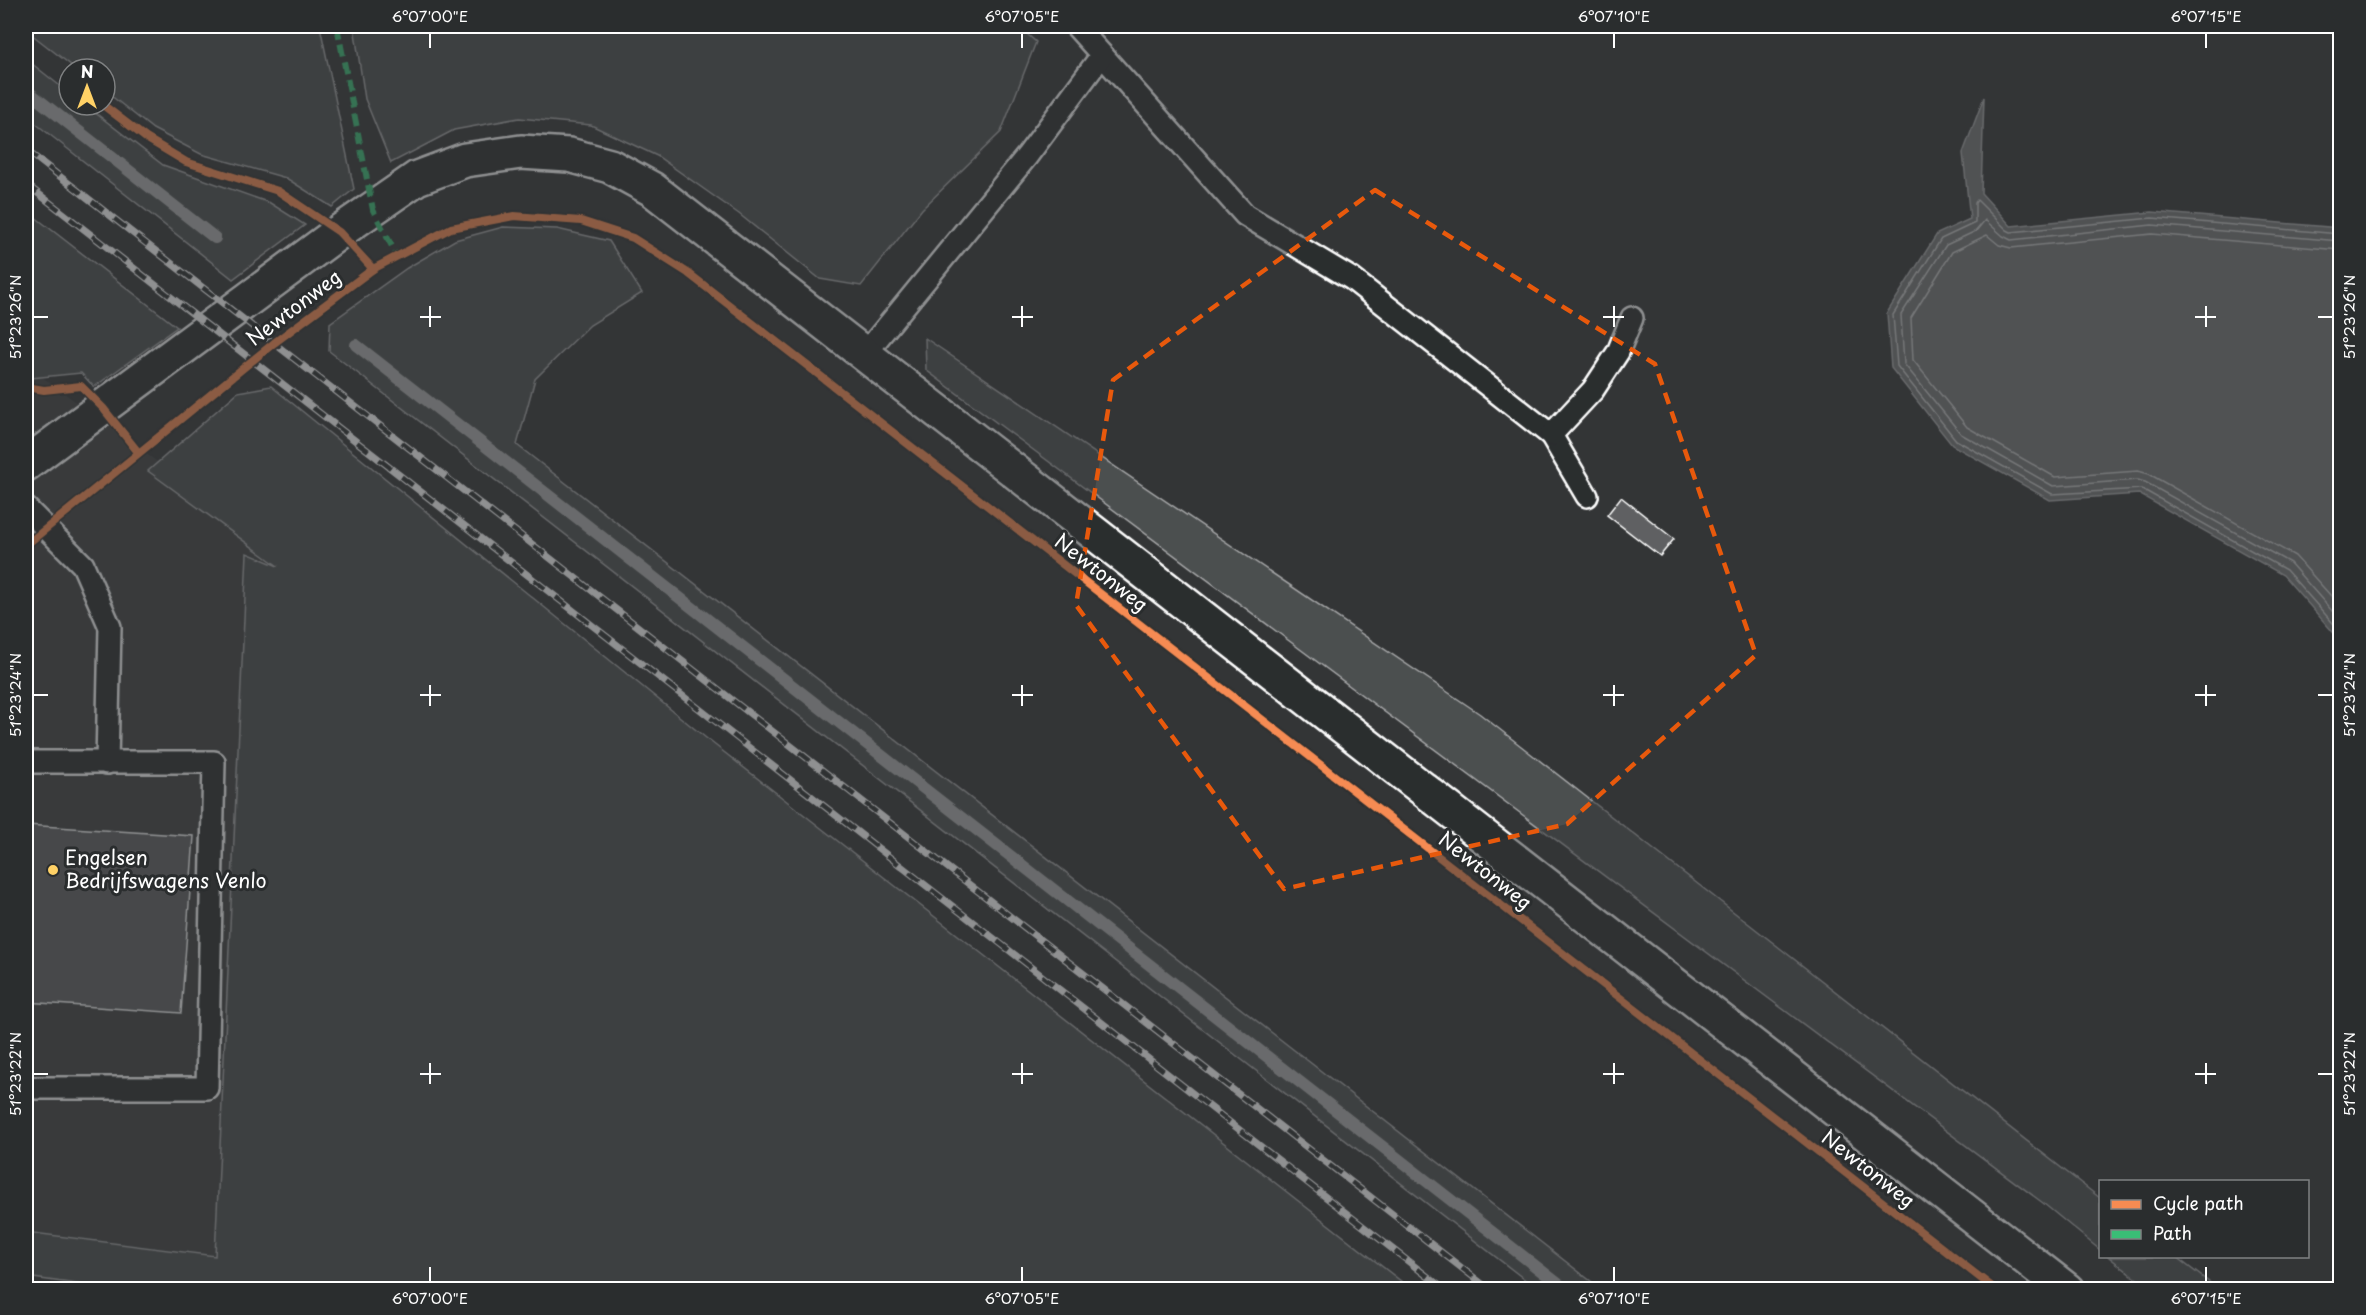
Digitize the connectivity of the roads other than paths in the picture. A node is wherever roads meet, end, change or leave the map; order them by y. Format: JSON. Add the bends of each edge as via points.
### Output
{"nodes":[{"id":1,"x":1076,"y":26,"type":"edge"},
{"id":2,"x":1102,"y":55,"type":"junction"},
{"id":3,"x":1632,"y":318,"type":"dead end"},
{"id":4,"x":864,"y":356,"type":"junction"},
{"id":5,"x":1551,"y":435,"type":"junction"},
{"id":6,"x":26,"y":464,"type":"edge"},
{"id":7,"x":1587,"y":496,"type":"dead end"},
{"id":8,"x":26,"y":508,"type":"edge"},
{"id":9,"x":26,"y":762,"type":"edge"},
{"id":10,"x":107,"y":763,"type":"junction"},
{"id":11,"x":26,"y":1088,"type":"edge"},
{"id":12,"x":2067,"y":1290,"type":"edge"}],
"edges":[{"from":1,"to":2,"type":"lane"},
{"from":2,"to":4,"type":"lane","via":[[1027,156]]},
{"from":2,"to":5,"type":"lane","via":[[1245,215],[1352,279]]},
{"from":3,"to":5,"type":"lane","via":[[1618,352],[1593,390]]},
{"from":4,"to":6,"type":"street","name":"Newtonweg","via":[[652,189],[610,166],[568,155],[521,152],[465,160],[417,178]]},
{"from":4,"to":12,"type":"street","name":"Newtonweg"},
{"from":5,"to":7,"type":"lane"},
{"from":8,"to":10,"type":"lane","via":[[83,565],[110,627]]},
{"from":9,"to":10,"type":"lane"},
{"from":10,"to":11,"type":"lane","via":[[214,762],[207,1088]]}]}
